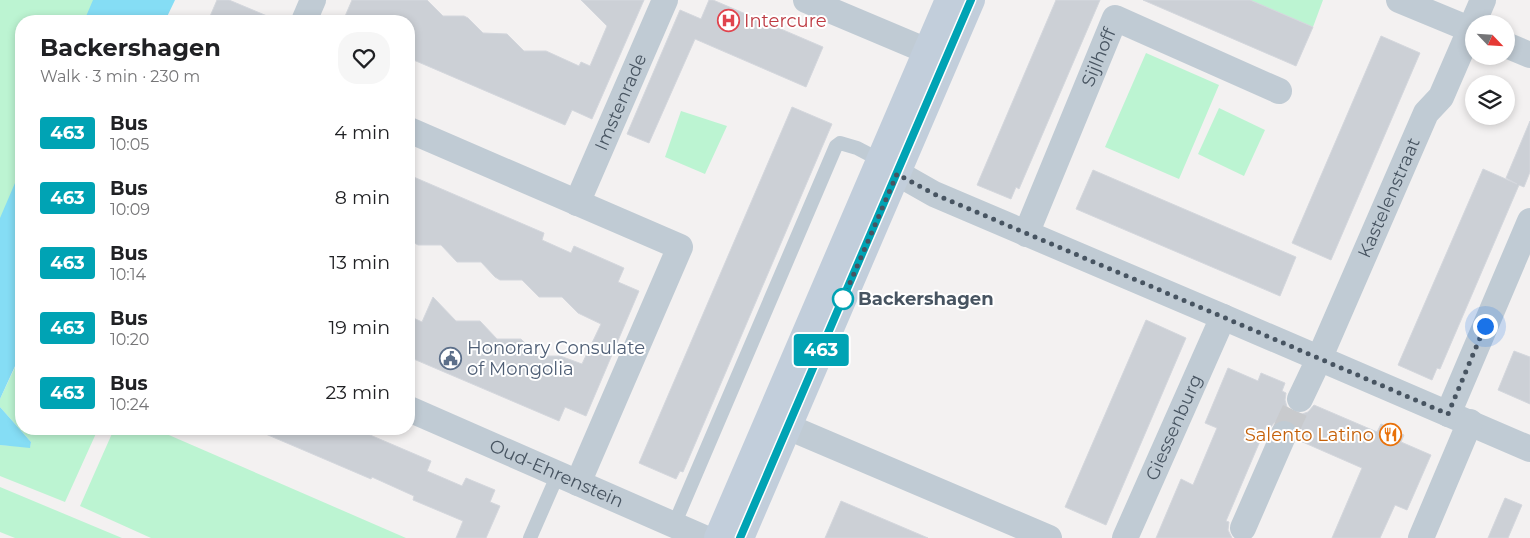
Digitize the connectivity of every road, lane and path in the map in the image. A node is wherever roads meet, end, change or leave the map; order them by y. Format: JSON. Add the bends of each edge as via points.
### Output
{"nodes":[{"id":1,"x":313,"y":0,"type":"edge"},
{"id":2,"x":664,"y":0,"type":"edge"},
{"id":3,"x":806,"y":0,"type":"edge"},
{"id":4,"x":949,"y":0,"type":"edge"},
{"id":5,"x":971,"y":0,"type":"edge"},
{"id":6,"x":1399,"y":0,"type":"edge"},
{"id":7,"x":1483,"y":0,"type":"edge"},
{"id":8,"x":307,"y":15,"type":"edge"},
{"id":9,"x":1478,"y":15,"type":"edge"},
{"id":10,"x":1465,"y":27,"type":"edge"},
{"id":11,"x":1465,"y":46,"type":"edge"},
{"id":12,"x":1515,"y":49,"type":"edge"},
{"id":13,"x":936,"y":55,"type":"junction"},
{"id":14,"x":1530,"y":55,"type":"edge"},
{"id":15,"x":1279,"y":91,"type":"dead end"},
{"id":16,"x":415,"y":133,"type":"edge"},
{"id":17,"x":889,"y":167,"type":"junction"},
{"id":18,"x":577,"y":203,"type":"junction"},
{"id":19,"x":1530,"y":221,"type":"edge"},
{"id":20,"x":1026,"y":234,"type":"junction"},
{"id":21,"x":1223,"y":317,"type":"junction"},
{"id":22,"x":1319,"y":359,"type":"junction"},
{"id":23,"x":1300,"y":398,"type":"tunnel mouth"},
{"id":24,"x":415,"y":412,"type":"edge"},
{"id":25,"x":1459,"y":418,"type":"junction"},
{"id":26,"x":779,"y":423,"type":"junction"},
{"id":27,"x":1284,"y":434,"type":"tunnel mouth"},
{"id":28,"x":1530,"y":449,"type":"edge"},
{"id":29,"x":568,"y":479,"type":"junction"},
{"id":30,"x":674,"y":525,"type":"junction"},
{"id":31,"x":1243,"y":528,"type":"dead end"},
{"id":32,"x":530,"y":538,"type":"edge"},
{"id":33,"x":704,"y":538,"type":"edge"},
{"id":34,"x":718,"y":538,"type":"edge"},
{"id":35,"x":740,"y":538,"type":"edge"},
{"id":36,"x":1049,"y":538,"type":"edge"},
{"id":37,"x":1125,"y":538,"type":"edge"},
{"id":38,"x":1421,"y":538,"type":"edge"}],
"edges":[{"from":1,"to":8,"type":"street"},
{"from":2,"to":18,"type":"street","name":"Imstenrade"},
{"from":3,"to":13,"type":"street"},
{"from":4,"to":13,"type":"street"},
{"from":5,"to":13,"type":"street"},
{"from":6,"to":10,"type":"street"},
{"from":7,"to":9,"type":"street","name":"Kastelenstraat"},
{"from":11,"to":22,"type":"street","name":"Kastelenstraat","via":[[1442,97],[1426,113]]},
{"from":12,"to":14,"type":"street"},
{"from":13,"to":17,"type":"street"},
{"from":15,"to":20,"type":"street","name":"Sijlhoff","via":[[1115,18]]},
{"from":16,"to":18,"type":"street"},
{"from":17,"to":20,"type":"street","via":[[934,194]]},
{"from":17,"to":26,"type":"street"},
{"from":17,"to":30,"type":"lane","via":[[857,148],[840,143],[836,146]]},
{"from":18,"to":29,"type":"street","via":[[680,247]]},
{"from":19,"to":25,"type":"street"},
{"from":20,"to":21,"type":"street"},
{"from":21,"to":22,"type":"street"},
{"from":21,"to":37,"type":"street","name":"Giessenburg"},
{"from":22,"to":23,"type":"street","name":"Kastelenstraat"},
{"from":22,"to":25,"type":"street"},
{"from":24,"to":29,"type":"street","name":"Oud-Ehrenstein"},
{"from":25,"to":28,"type":"street"},
{"from":25,"to":38,"type":"street"},
{"from":26,"to":34,"type":"street"},
{"from":26,"to":35,"type":"street"},
{"from":26,"to":36,"type":"street"},
{"from":27,"to":31,"type":"street"},
{"from":29,"to":30,"type":"street","name":"Oud-Ehrenstein"},
{"from":29,"to":32,"type":"lane"},
{"from":30,"to":33,"type":"street","name":"Oud-Ehrenstein"}]}
